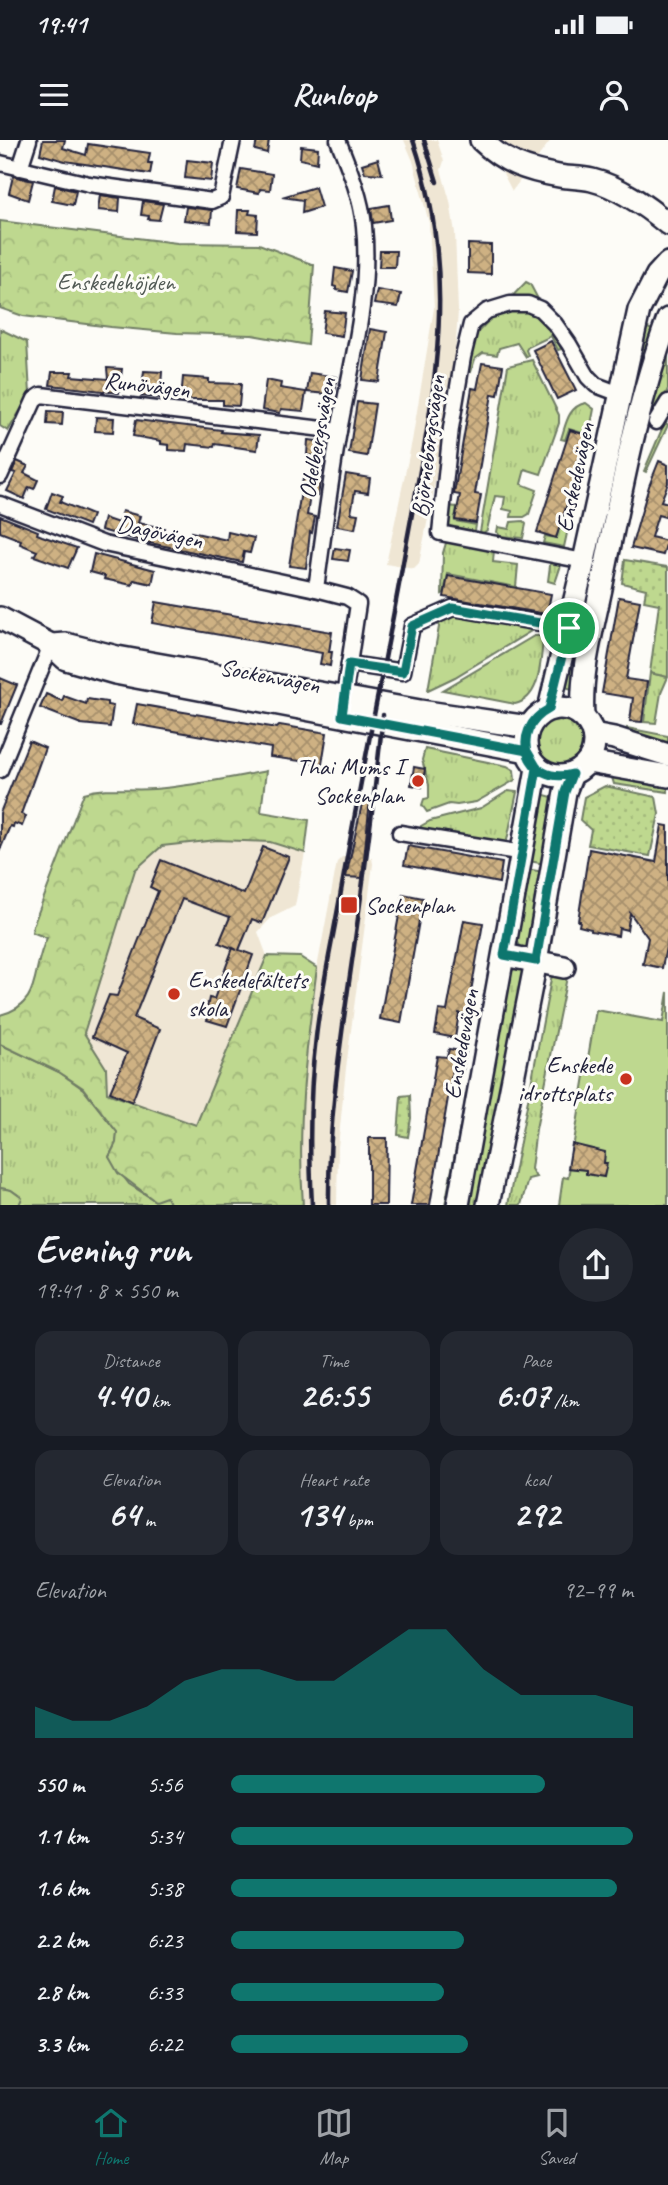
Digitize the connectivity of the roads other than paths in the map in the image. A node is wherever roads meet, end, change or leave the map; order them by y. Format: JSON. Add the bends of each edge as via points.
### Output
{"nodes":[{"id":1,"x":29,"y":140,"type":"edge"},
{"id":2,"x":233,"y":140,"type":"edge"},
{"id":3,"x":338,"y":140,"type":"edge"},
{"id":4,"x":481,"y":140,"type":"edge"},
{"id":5,"x":0,"y":163,"type":"edge"},
{"id":6,"x":20,"y":168,"type":"junction"},
{"id":7,"x":668,"y":224,"type":"edge"},
{"id":8,"x":668,"y":262,"type":"edge"},
{"id":9,"x":668,"y":318,"type":"edge"},
{"id":10,"x":620,"y":394,"type":"junction"},
{"id":11,"x":668,"y":402,"type":"edge"},
{"id":12,"x":656,"y":422,"type":"dead end"},
{"id":13,"x":339,"y":431,"type":"junction"},
{"id":14,"x":0,"y":476,"type":"edge"},
{"id":15,"x":0,"y":504,"type":"edge"},
{"id":16,"x":584,"y":561,"type":"junction"},
{"id":17,"x":316,"y":589,"type":"junction"},
{"id":18,"x":0,"y":618,"type":"edge"},
{"id":19,"x":569,"y":628,"type":"junction"},
{"id":20,"x":51,"y":645,"type":"junction"},
{"id":21,"x":349,"y":664,"type":"junction"},
{"id":22,"x":343,"y":707,"type":"junction"},
{"id":23,"x":549,"y":709,"type":"junction"},
{"id":24,"x":588,"y":725,"type":"junction"},
{"id":25,"x":529,"y":727,"type":"junction"},
{"id":26,"x":668,"y":755,"type":"edge"},
{"id":27,"x":532,"y":760,"type":"junction"},
{"id":28,"x":2,"y":762,"type":"edge"},
{"id":29,"x":580,"y":768,"type":"junction"},
{"id":30,"x":668,"y":776,"type":"edge"},
{"id":31,"x":400,"y":833,"type":"dead end"},
{"id":32,"x":523,"y":853,"type":"junction"},
{"id":33,"x":504,"y":955,"type":"junction"},
{"id":34,"x":536,"y":961,"type":"junction"},
{"id":35,"x":564,"y":967,"type":"dead end"},
{"id":36,"x":458,"y":1205,"type":"edge"},
{"id":37,"x":488,"y":1205,"type":"edge"}],
"edges":[{"from":1,"to":6,"type":"street"},
{"from":2,"to":6,"type":"street","via":[[221,197],[212,201],[89,184]]},
{"from":3,"to":13,"type":"street","name":"Odelbergsvägen","via":[[359,197],[365,257],[355,351]]},
{"from":4,"to":7,"type":"street","via":[[515,165],[608,185]]},
{"from":5,"to":6,"type":"street"},
{"from":8,"to":10,"type":"street","name":"Enskedevägen","via":[[639,310]]},
{"from":9,"to":24,"type":"street","name":"Enskedevägen","via":[[634,433],[583,675]]},
{"from":10,"to":16,"type":"street","name":"Enskedevägen"},
{"from":10,"to":16,"type":"street","name":"Björneborgsvägen","via":[[588,377],[555,324],[540,309],[510,304],[486,311],[471,324],[451,428],[440,533]]},
{"from":11,"to":12,"type":"street"},
{"from":13,"to":14,"type":"street","name":"Runövägen","via":[[41,396],[35,399]]},
{"from":13,"to":17,"type":"street","name":"Odelbergsvägen"},
{"from":15,"to":17,"type":"street","name":"Dagövägen","via":[[104,544]]},
{"from":16,"to":19,"type":"street","name":"Enskedevägen"},
{"from":17,"to":21,"type":"street","via":[[358,604]]},
{"from":18,"to":20,"type":"street","name":"Sockenvägen"},
{"from":19,"to":21,"type":"street","via":[[453,608],[412,626],[403,672]]},
{"from":19,"to":23,"type":"street","name":"Enskedevägen"},
{"from":20,"to":22,"type":"street","name":"Sockenvägen","via":[[66,644]]},
{"from":20,"to":28,"type":"street"},
{"from":21,"to":22,"type":"street"},
{"from":22,"to":25,"type":"street","name":"Sockenvägen"},
{"from":22,"to":27,"type":"street","name":"Sockenvägen"},
{"from":23,"to":24,"type":"street","via":[[567,708]]},
{"from":23,"to":25,"type":"street"},
{"from":24,"to":26,"type":"street"},
{"from":24,"to":29,"type":"street","via":[[594,749]]},
{"from":25,"to":27,"type":"street","via":[[526,739]]},
{"from":27,"to":29,"type":"street","via":[[554,776]]},
{"from":27,"to":32,"type":"street","name":"Enskedevägen"},
{"from":29,"to":30,"type":"street"},
{"from":29,"to":34,"type":"street","via":[[565,792]]},
{"from":31,"to":32,"type":"street"},
{"from":32,"to":33,"type":"street","name":"Enskedevägen"},
{"from":33,"to":34,"type":"street"},
{"from":33,"to":36,"type":"street","name":"Enskedevägen"},
{"from":34,"to":35,"type":"street"},
{"from":34,"to":37,"type":"street"}]}
